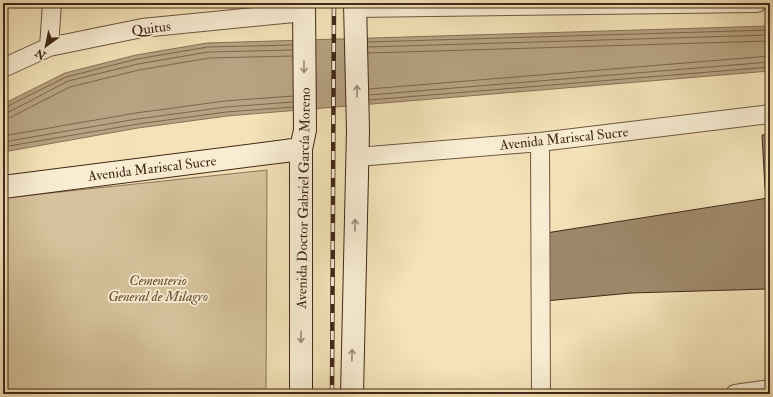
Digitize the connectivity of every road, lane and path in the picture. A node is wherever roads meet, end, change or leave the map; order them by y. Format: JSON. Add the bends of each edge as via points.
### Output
{"nodes":[{"id":1,"x":52,"y":3,"type":"edge"},
{"id":2,"x":757,"y":3,"type":"edge"},
{"id":3,"x":355,"y":5,"type":"edge"},
{"id":4,"x":304,"y":14,"type":"edge"},
{"id":5,"x":49,"y":47,"type":"junction"},
{"id":6,"x":3,"y":68,"type":"edge"},
{"id":7,"x":770,"y":114,"type":"edge"},
{"id":8,"x":303,"y":139,"type":"junction"},
{"id":9,"x":540,"y":142,"type":"junction"},
{"id":10,"x":356,"y":157,"type":"junction"},
{"id":11,"x":3,"y":187,"type":"edge"},
{"id":12,"x":770,"y":389,"type":"edge"},
{"id":13,"x":301,"y":394,"type":"edge"},
{"id":14,"x":352,"y":394,"type":"edge"},
{"id":15,"x":541,"y":394,"type":"edge"},
{"id":16,"x":735,"y":394,"type":"edge"}],
"edges":[{"from":1,"to":5,"type":"street"},
{"from":2,"to":3,"type":"street"},
{"from":10,"to":3,"type":"main road","one_way":true,"via":[[358,130]]},
{"from":4,"to":5,"type":"street","name":"Quitus","via":[[142,28]]},
{"from":4,"to":8,"type":"main road","name":"Avenida Doctor Gabriel García Moreno","one_way":true},
{"from":5,"to":6,"type":"street","name":"Quitus"},
{"from":7,"to":9,"type":"street","name":"Avenida Mariscal Sucre"},
{"from":8,"to":11,"type":"main road","name":"Avenida Mariscal Sucre"},
{"from":8,"to":13,"type":"main road","name":"Avenida Doctor Gabriel García Moreno","one_way":true},
{"from":9,"to":10,"type":"street","name":"Avenida Mariscal Sucre"},
{"from":9,"to":15,"type":"street"},
{"from":14,"to":10,"type":"main road","one_way":true},
{"from":12,"to":16,"type":"street"}]}
